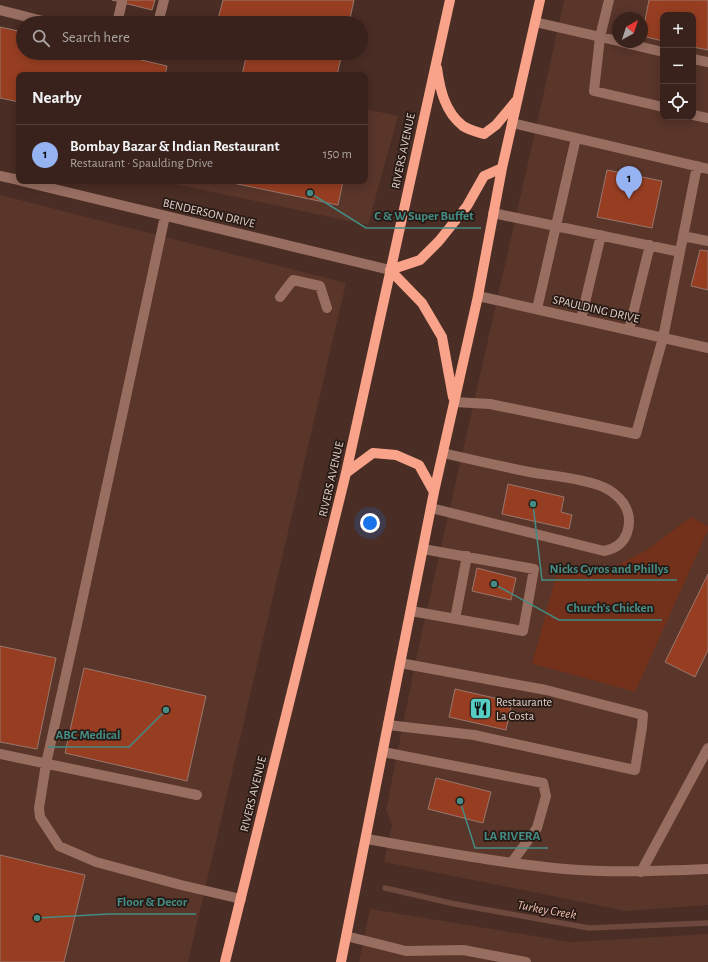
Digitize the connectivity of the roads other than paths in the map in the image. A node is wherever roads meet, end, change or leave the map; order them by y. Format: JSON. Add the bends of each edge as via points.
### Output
{"nodes":[{"id":1,"x":164,"y":0,"type":"edge"},
{"id":2,"x":450,"y":0,"type":"edge"},
{"id":3,"x":540,"y":0,"type":"edge"},
{"id":4,"x":609,"y":0,"type":"edge"},
{"id":5,"x":122,"y":2,"type":"dead end"},
{"id":6,"x":0,"y":10,"type":"edge"},
{"id":7,"x":24,"y":16,"type":"edge"},
{"id":8,"x":119,"y":16,"type":"edge"},
{"id":9,"x":160,"y":16,"type":"edge"},
{"id":10,"x":535,"y":22,"type":"junction"},
{"id":11,"x":600,"y":37,"type":"junction"},
{"id":12,"x":612,"y":40,"type":"edge"},
{"id":13,"x":646,"y":48,"type":"edge"},
{"id":14,"x":660,"y":51,"type":"edge"},
{"id":15,"x":696,"y":60,"type":"edge"},
{"id":16,"x":436,"y":62,"type":"junction"},
{"id":17,"x":708,"y":62,"type":"edge"},
{"id":18,"x":518,"y":98,"type":"junction"},
{"id":19,"x":660,"y":106,"type":"edge"},
{"id":20,"x":696,"y":116,"type":"edge"},
{"id":21,"x":708,"y":118,"type":"edge"},
{"id":22,"x":512,"y":123,"type":"junction"},
{"id":23,"x":576,"y":138,"type":"junction"},
{"id":24,"x":697,"y":166,"type":"junction"},
{"id":25,"x":502,"y":168,"type":"junction"},
{"id":26,"x":708,"y":168,"type":"edge"},
{"id":27,"x":0,"y":176,"type":"edge"},
{"id":28,"x":16,"y":180,"type":"edge"},
{"id":29,"x":32,"y":184,"type":"edge"},
{"id":30,"x":493,"y":213,"type":"junction"},
{"id":31,"x":165,"y":216,"type":"junction"},
{"id":32,"x":556,"y":226,"type":"junction"},
{"id":33,"x":601,"y":235,"type":"junction"},
{"id":34,"x":683,"y":236,"type":"junction"},
{"id":35,"x":708,"y":241,"type":"edge"},
{"id":36,"x":650,"y":245,"type":"junction"},
{"id":37,"x":680,"y":252,"type":"junction"},
{"id":38,"x":390,"y":270,"type":"junction"},
{"id":39,"x":478,"y":296,"type":"junction"},
{"id":40,"x":280,"y":297,"type":"dead end"},
{"id":41,"x":327,"y":308,"type":"dead end"},
{"id":42,"x":537,"y":310,"type":"junction"},
{"id":43,"x":581,"y":319,"type":"junction"},
{"id":44,"x":630,"y":330,"type":"junction"},
{"id":45,"x":663,"y":338,"type":"junction"},
{"id":46,"x":708,"y":348,"type":"edge"},
{"id":47,"x":454,"y":402,"type":"junction"},
{"id":48,"x":443,"y":453,"type":"junction"},
{"id":49,"x":346,"y":473,"type":"junction"},
{"id":50,"x":434,"y":492,"type":"junction"},
{"id":51,"x":431,"y":508,"type":"junction"},
{"id":52,"x":423,"y":549,"type":"junction"},
{"id":53,"x":467,"y":556,"type":"junction"},
{"id":54,"x":411,"y":611,"type":"junction"},
{"id":55,"x":455,"y":619,"type":"junction"},
{"id":56,"x":400,"y":664,"type":"junction"},
{"id":57,"x":388,"y":725,"type":"junction"},
{"id":58,"x":383,"y":752,"type":"junction"},
{"id":59,"x":707,"y":752,"type":"edge"},
{"id":60,"x":0,"y":754,"type":"edge"},
{"id":61,"x":46,"y":764,"type":"junction"},
{"id":62,"x":197,"y":795,"type":"dead end"},
{"id":63,"x":366,"y":839,"type":"junction"},
{"id":64,"x":512,"y":862,"type":"junction"},
{"id":65,"x":708,"y":869,"type":"edge"},
{"id":66,"x":640,"y":872,"type":"junction"},
{"id":67,"x":241,"y":899,"type":"junction"},
{"id":68,"x":346,"y":936,"type":"junction"},
{"id":69,"x":225,"y":962,"type":"edge"},
{"id":70,"x":341,"y":962,"type":"edge"},
{"id":71,"x":526,"y":962,"type":"edge"}],
"edges":[{"from":1,"to":9,"type":"street"},
{"from":2,"to":16,"type":"main road","name":"RIVERS AVENUE"},
{"from":3,"to":10,"type":"main road"},
{"from":4,"to":11,"type":"street"},
{"from":5,"to":8,"type":"street"},
{"from":6,"to":7,"type":"street"},
{"from":10,"to":11,"type":"street"},
{"from":10,"to":18,"type":"main road"},
{"from":11,"to":12,"type":"street"},
{"from":11,"to":19,"type":"street","via":[[594,91]]},
{"from":13,"to":14,"type":"street"},
{"from":15,"to":17,"type":"street"},
{"from":16,"to":18,"type":"main road","via":[[440,91],[450,113],[464,127],[484,134],[496,125]]},
{"from":16,"to":38,"type":"main road","name":"RIVERS AVENUE"},
{"from":18,"to":22,"type":"main road"},
{"from":20,"to":21,"type":"street"},
{"from":22,"to":23,"type":"street"},
{"from":22,"to":25,"type":"main road"},
{"from":23,"to":24,"type":"street"},
{"from":23,"to":32,"type":"street"},
{"from":24,"to":26,"type":"street"},
{"from":24,"to":34,"type":"street"},
{"from":25,"to":30,"type":"main road"},
{"from":25,"to":38,"type":"main road","via":[[484,176],[467,206],[420,260]]},
{"from":27,"to":28,"type":"street","name":"BENDERSON DRIVE"},
{"from":29,"to":31,"type":"street","name":"BENDERSON DRIVE"},
{"from":30,"to":32,"type":"street"},
{"from":30,"to":39,"type":"main road"},
{"from":31,"to":38,"type":"street","name":"BENDERSON DRIVE"},
{"from":31,"to":61,"type":"street"},
{"from":32,"to":33,"type":"street"},
{"from":32,"to":42,"type":"street"},
{"from":33,"to":36,"type":"street"},
{"from":33,"to":43,"type":"street"},
{"from":34,"to":35,"type":"street"},
{"from":34,"to":37,"type":"street"},
{"from":36,"to":37,"type":"street"},
{"from":36,"to":44,"type":"street"},
{"from":37,"to":45,"type":"street"},
{"from":38,"to":47,"type":"main road","via":[[422,303],[442,337]]},
{"from":38,"to":49,"type":"main road","name":"RIVERS AVENUE"},
{"from":39,"to":42,"type":"street","name":"SPAULDING DRIVE"},
{"from":39,"to":47,"type":"main road"},
{"from":40,"to":41,"type":"street","via":[[293,280],[320,286]]},
{"from":42,"to":43,"type":"street","name":"SPAULDING DRIVE"},
{"from":43,"to":44,"type":"street","name":"SPAULDING DRIVE"},
{"from":44,"to":45,"type":"street","name":"SPAULDING DRIVE"},
{"from":45,"to":46,"type":"street","name":"SPAULDING DRIVE"},
{"from":45,"to":47,"type":"street","via":[[636,434],[490,404]]},
{"from":47,"to":48,"type":"main road"},
{"from":48,"to":50,"type":"main road"},
{"from":48,"to":51,"type":"street","via":[[593,483],[608,489],[623,502],[629,514],[629,523],[624,540],[612,550],[604,551]]},
{"from":49,"to":50,"type":"main road","via":[[373,453],[396,455],[419,465]]},
{"from":49,"to":67,"type":"main road","name":"RIVERS AVENUE"},
{"from":50,"to":51,"type":"main road"},
{"from":51,"to":52,"type":"main road"},
{"from":52,"to":53,"type":"street"},
{"from":52,"to":54,"type":"main road"},
{"from":53,"to":55,"type":"street"},
{"from":53,"to":55,"type":"street","via":[[534,569],[523,631]]},
{"from":54,"to":55,"type":"street"},
{"from":54,"to":56,"type":"main road"},
{"from":56,"to":57,"type":"main road"},
{"from":56,"to":57,"type":"street","via":[[546,690],[643,715],[635,770],[474,735]]},
{"from":57,"to":58,"type":"main road"},
{"from":58,"to":63,"type":"main road"},
{"from":58,"to":64,"type":"street","via":[[543,783],[546,796],[537,828]]},
{"from":59,"to":66,"type":"street"},
{"from":60,"to":61,"type":"street"},
{"from":61,"to":62,"type":"street"},
{"from":61,"to":67,"type":"street","via":[[39,808],[40,817],[59,846],[96,862],[181,886]]},
{"from":63,"to":64,"type":"street"},
{"from":63,"to":68,"type":"main road"},
{"from":64,"to":66,"type":"street","via":[[565,869]]},
{"from":65,"to":66,"type":"street"},
{"from":67,"to":69,"type":"main road","name":"RIVERS AVENUE"},
{"from":68,"to":70,"type":"main road"},
{"from":68,"to":71,"type":"street","via":[[406,951],[463,950]]}]}
